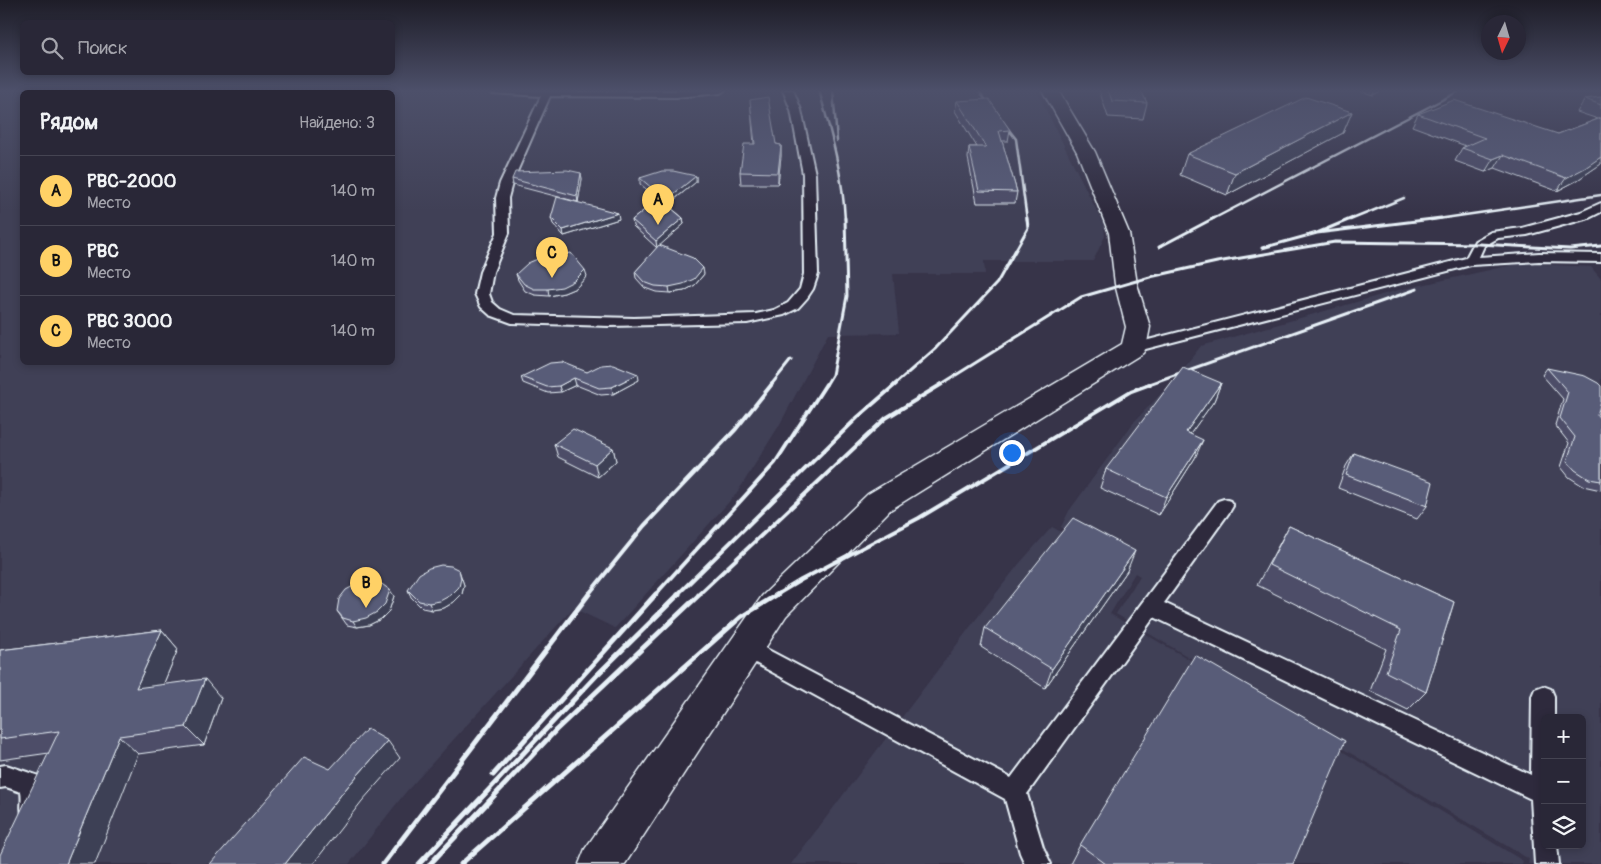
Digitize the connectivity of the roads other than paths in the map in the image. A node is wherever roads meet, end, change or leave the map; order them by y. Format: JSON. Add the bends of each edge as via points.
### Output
{"nodes":[{"id":1,"x":530,"y":130,"type":"edge"},
{"id":2,"x":800,"y":130,"type":"edge"},
{"id":3,"x":1073,"y":130,"type":"edge"},
{"id":4,"x":1601,"y":207,"type":"edge"},
{"id":5,"x":1601,"y":258,"type":"edge"},
{"id":6,"x":1471,"y":261,"type":"junction"},
{"id":7,"x":1134,"y":348,"type":"junction"},
{"id":8,"x":1224,"y":506,"type":"dead end"},
{"id":9,"x":1151,"y":606,"type":"junction"},
{"id":10,"x":746,"y":648,"type":"junction"},
{"id":11,"x":1543,"y":696,"type":"dead end"},
{"id":12,"x":1542,"y":759,"type":"edge"},
{"id":13,"x":0,"y":777,"type":"edge"},
{"id":14,"x":1015,"y":792,"type":"junction"},
{"id":15,"x":1541,"y":792,"type":"edge"},
{"id":16,"x":24,"y":832,"type":"edge"},
{"id":17,"x":1545,"y":849,"type":"edge"},
{"id":18,"x":600,"y":864,"type":"edge"},
{"id":19,"x":1039,"y":864,"type":"edge"},
{"id":20,"x":1546,"y":864,"type":"edge"}],
"edges":[{"from":1,"to":2,"type":"lane","via":[[502,198],[504,232],[481,294],[488,309],[498,315],[527,320],[685,321],[772,315],[802,298],[811,274],[808,174]]},
{"from":3,"to":7,"type":"street","via":[[1086,152],[1119,233],[1126,284],[1138,327]]},
{"from":4,"to":6,"type":"lane","via":[[1585,215],[1523,232],[1495,235],[1479,244]]},
{"from":5,"to":6,"type":"lane"},
{"from":6,"to":7,"type":"lane"},
{"from":7,"to":10,"type":"street","via":[[879,502],[774,606]]},
{"from":8,"to":9,"type":"lane"},
{"from":9,"to":14,"type":"lane"},
{"from":9,"to":15,"type":"lane"},
{"from":10,"to":14,"type":"lane"},
{"from":10,"to":18,"type":"street"},
{"from":11,"to":12,"type":"lane"},
{"from":13,"to":16,"type":"lane","via":[[31,784],[34,800]]},
{"from":14,"to":19,"type":"lane","via":[[1032,853]]},
{"from":17,"to":20,"type":"lane"}]}
